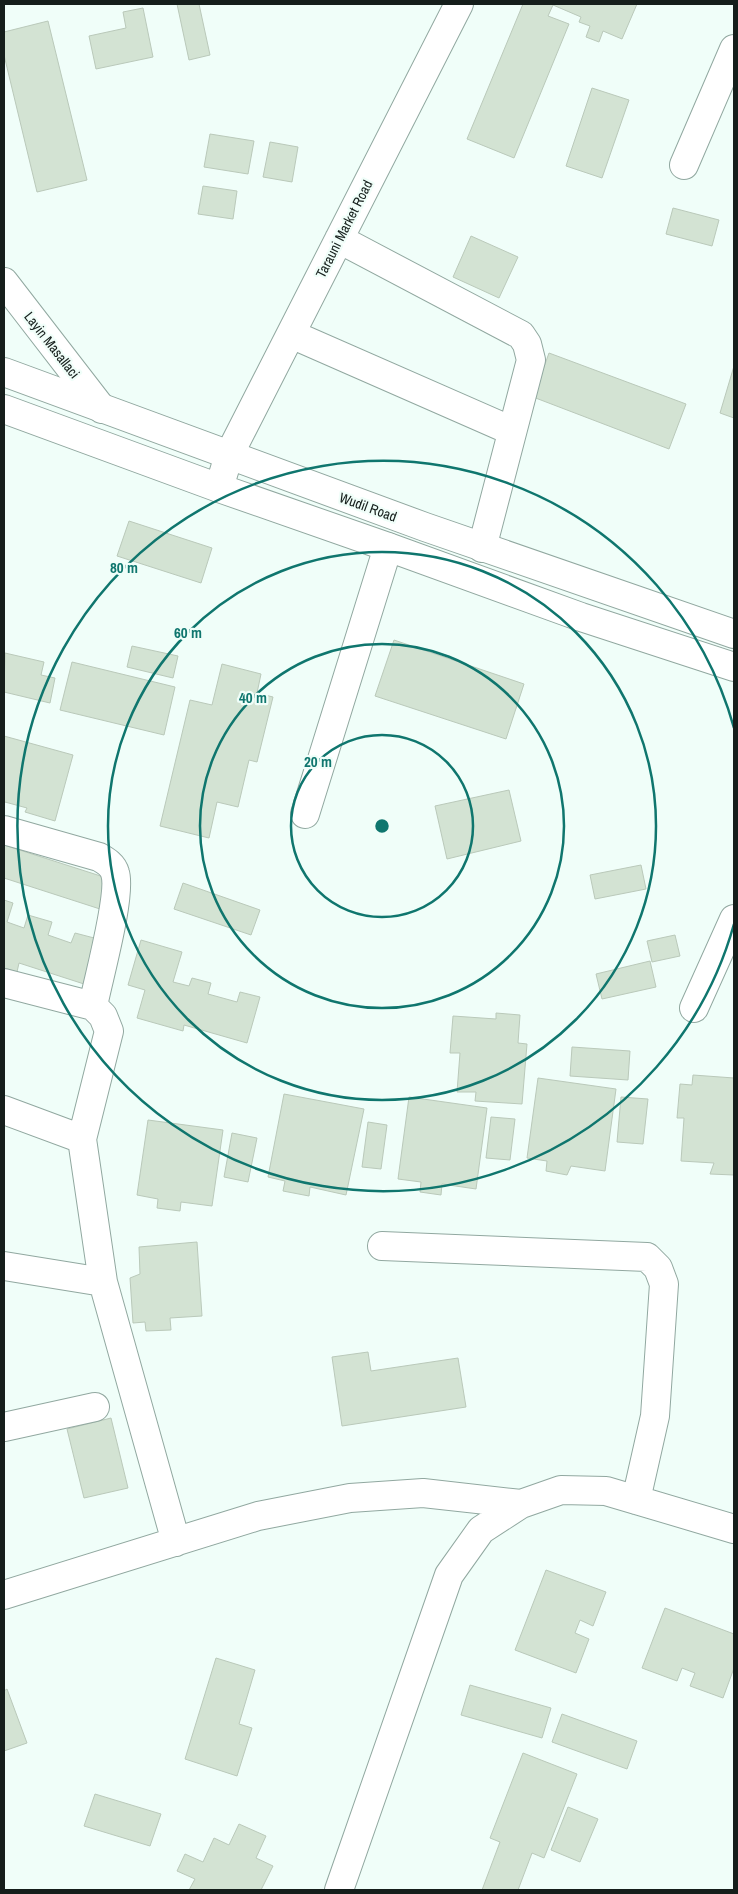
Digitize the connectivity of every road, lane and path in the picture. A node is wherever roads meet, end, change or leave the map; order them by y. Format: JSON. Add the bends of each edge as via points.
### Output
{"nodes":[{"id":1,"x":459,"y":4,"type":"edge"},
{"id":2,"x":734,"y":49,"type":"edge"},
{"id":3,"x":684,"y":165,"type":"dead end"},
{"id":4,"x":339,"y":239,"type":"junction"},
{"id":5,"x":4,"y":283,"type":"edge"},
{"id":6,"x":291,"y":334,"type":"junction"},
{"id":7,"x":4,"y":372,"type":"edge"},
{"id":8,"x":4,"y":409,"type":"edge"},
{"id":9,"x":102,"y":409,"type":"junction"},
{"id":10,"x":512,"y":431,"type":"junction"},
{"id":11,"x":229,"y":456,"type":"junction"},
{"id":12,"x":219,"y":488,"type":"junction"},
{"id":13,"x":388,"y":547,"type":"junction"},
{"id":14,"x":482,"y":548,"type":"junction"},
{"id":15,"x":733,"y":628,"type":"edge"},
{"id":16,"x":734,"y":667,"type":"edge"},
{"id":17,"x":305,"y":814,"type":"dead end"},
{"id":18,"x":4,"y":830,"type":"edge"},
{"id":19,"x":734,"y":919,"type":"edge"},
{"id":20,"x":4,"y":983,"type":"edge"},
{"id":21,"x":93,"y":1006,"type":"junction"},
{"id":22,"x":694,"y":1008,"type":"dead end"},
{"id":23,"x":4,"y":1110,"type":"edge"},
{"id":24,"x":82,"y":1139,"type":"junction"},
{"id":25,"x":382,"y":1246,"type":"dead end"},
{"id":26,"x":4,"y":1266,"type":"edge"},
{"id":27,"x":103,"y":1282,"type":"junction"},
{"id":28,"x":95,"y":1407,"type":"dead end"},
{"id":29,"x":4,"y":1427,"type":"edge"},
{"id":30,"x":636,"y":1500,"type":"junction"},
{"id":31,"x":521,"y":1504,"type":"junction"},
{"id":32,"x":734,"y":1528,"type":"edge"},
{"id":33,"x":176,"y":1542,"type":"junction"},
{"id":34,"x":4,"y":1595,"type":"edge"},
{"id":35,"x":339,"y":1890,"type":"edge"}],
"edges":[{"from":1,"to":4,"type":"street","name":"Tarauni Market Road"},
{"from":2,"to":3,"type":"street"},
{"from":4,"to":6,"type":"street","name":"Tarauni Market Road"},
{"from":4,"to":10,"type":"street","via":[[521,335],[531,360]]},
{"from":5,"to":9,"type":"street","name":"Layin Masallaci"},
{"from":6,"to":10,"type":"street"},
{"from":6,"to":11,"type":"street","name":"Tarauni Market Road"},
{"from":7,"to":9,"type":"street","name":"Wudil Road"},
{"from":8,"to":12,"type":"street"},
{"from":9,"to":11,"type":"street","name":"Wudil Road"},
{"from":10,"to":14,"type":"street"},
{"from":11,"to":12,"type":"street","name":"Tarauni Market Road"},
{"from":11,"to":14,"type":"street","name":"Wudil Road"},
{"from":12,"to":13,"type":"street"},
{"from":13,"to":16,"type":"street","via":[[581,618]]},
{"from":13,"to":17,"type":"street"},
{"from":14,"to":15,"type":"street","name":"Wudil Road"},
{"from":18,"to":21,"type":"street","via":[[99,857],[108,862],[116,873],[117,894]]},
{"from":19,"to":22,"type":"street"},
{"from":20,"to":21,"type":"street"},
{"from":21,"to":24,"type":"street","via":[[103,1016],[109,1031]]},
{"from":23,"to":24,"type":"street"},
{"from":24,"to":27,"type":"street"},
{"from":25,"to":30,"type":"street","via":[[647,1257],[658,1268],[664,1284],[655,1416]]},
{"from":26,"to":27,"type":"street"},
{"from":27,"to":33,"type":"street"},
{"from":28,"to":29,"type":"street"},
{"from":30,"to":31,"type":"street","via":[[606,1491],[561,1490]]},
{"from":30,"to":32,"type":"street"},
{"from":31,"to":33,"type":"street","via":[[423,1493],[350,1498],[258,1516]]},
{"from":31,"to":35,"type":"street","via":[[481,1530],[449,1575]]},
{"from":33,"to":34,"type":"street"}]}
